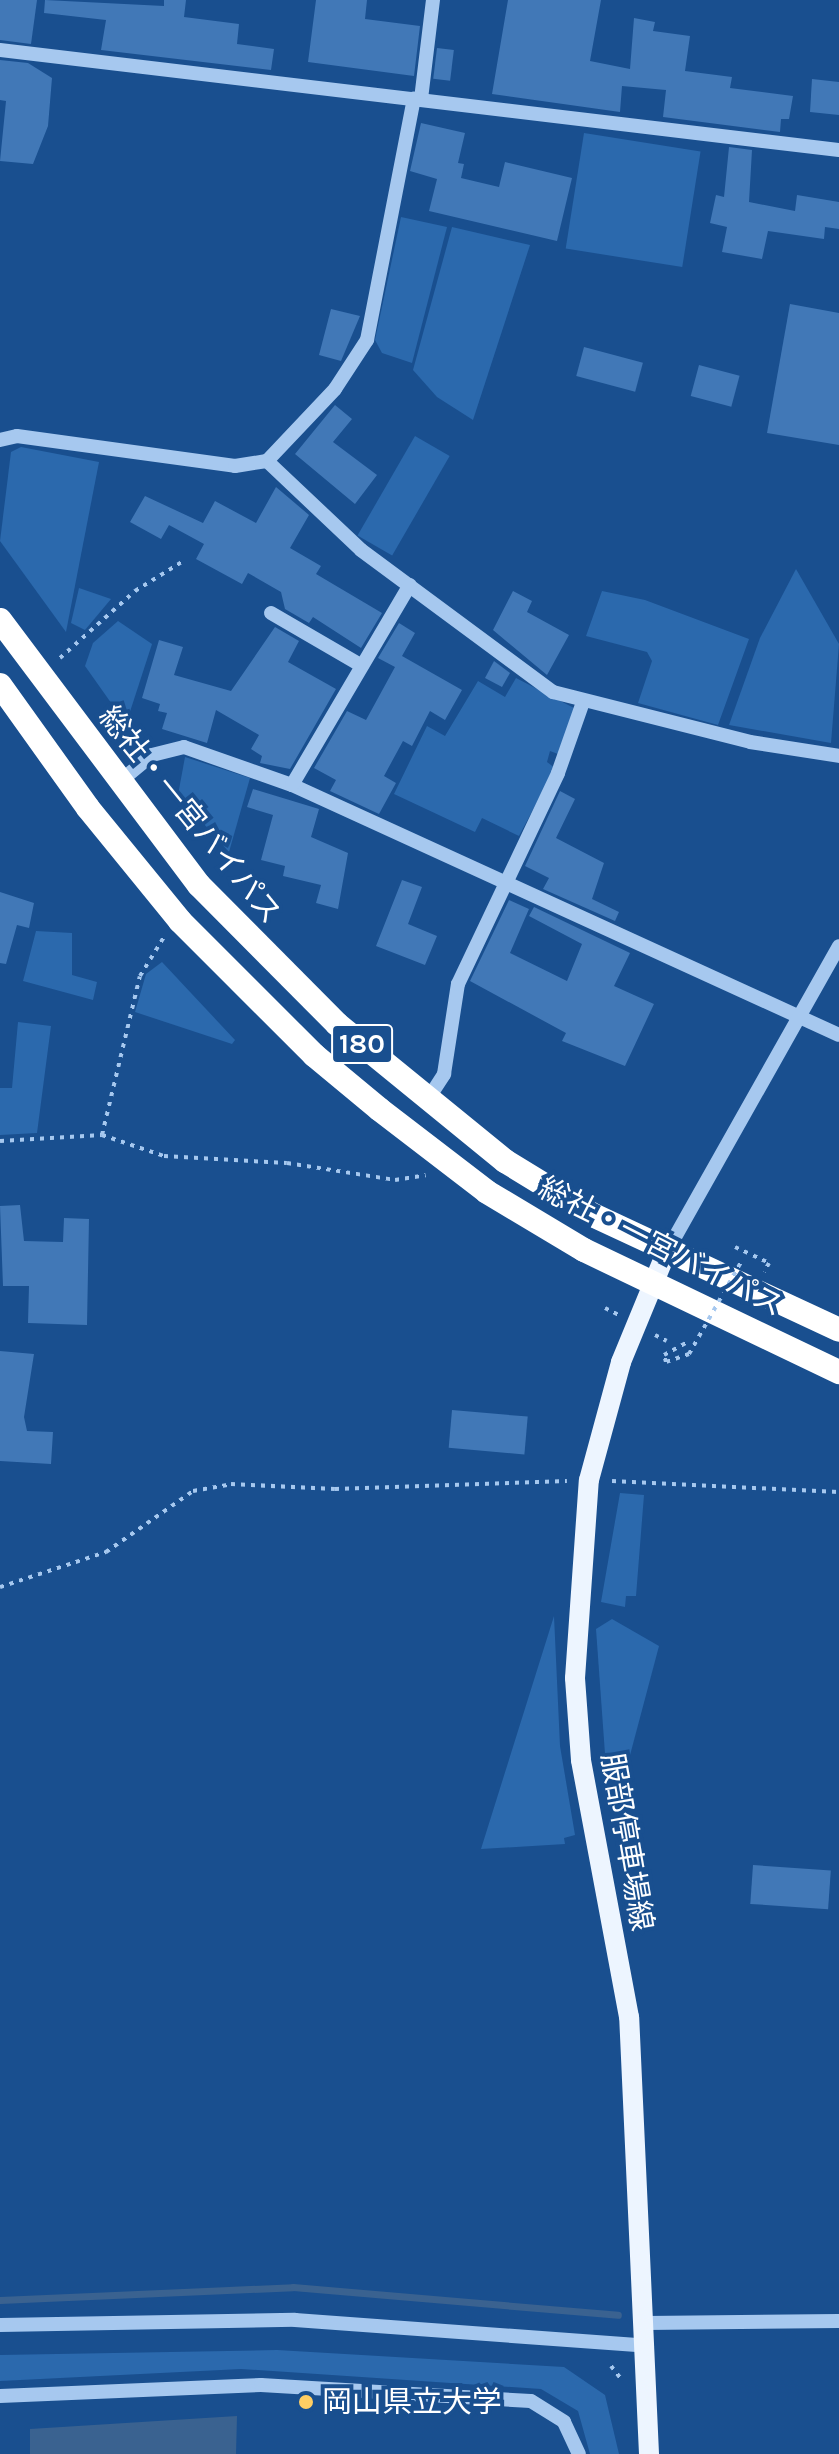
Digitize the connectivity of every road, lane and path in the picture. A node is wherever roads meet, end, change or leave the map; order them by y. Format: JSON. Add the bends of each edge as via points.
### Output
{"nodes":[{"id":1,"x":433,"y":0,"type":"edge"},
{"id":2,"x":0,"y":50,"type":"edge"},
{"id":3,"x":418,"y":99,"type":"junction"},
{"id":4,"x":839,"y":150,"type":"edge"},
{"id":5,"x":0,"y":440,"type":"edge"},
{"id":6,"x":267,"y":461,"type":"junction"},
{"id":7,"x":185,"y":560,"type":"dead end"},
{"id":8,"x":410,"y":585,"type":"junction"},
{"id":9,"x":271,"y":613,"type":"dead end"},
{"id":10,"x":0,"y":620,"type":"edge"},
{"id":11,"x":362,"y":666,"type":"junction"},
{"id":12,"x":39,"y":675,"type":"junction"},
{"id":13,"x":0,"y":685,"type":"edge"},
{"id":14,"x":583,"y":702,"type":"junction"},
{"id":15,"x":839,"y":756,"type":"edge"},
{"id":16,"x":117,"y":784,"type":"junction"},
{"id":17,"x":292,"y":785,"type":"junction"},
{"id":18,"x":501,"y":884,"type":"junction"},
{"id":19,"x":180,"y":921,"type":"junction"},
{"id":20,"x":839,"y":946,"type":"edge"},
{"id":21,"x":800,"y":1017,"type":"junction"},
{"id":22,"x":839,"y":1035,"type":"edge"},
{"id":23,"x":428,"y":1099,"type":"junction"},
{"id":24,"x":102,"y":1135,"type":"junction"},
{"id":25,"x":0,"y":1141,"type":"edge"},
{"id":26,"x":444,"y":1161,"type":"junction"},
{"id":27,"x":735,"y":1247,"type":"dead end"},
{"id":28,"x":666,"y":1253,"type":"junction"},
{"id":29,"x":766,"y":1261,"type":"dead end"},
{"id":30,"x":741,"y":1262,"type":"dead end"},
{"id":31,"x":651,"y":1284,"type":"junction"},
{"id":32,"x":839,"y":1330,"type":"edge"},
{"id":33,"x":689,"y":1341,"type":"dead end"},
{"id":34,"x":839,"y":1372,"type":"edge"},
{"id":35,"x":589,"y":1480,"type":"junction"},
{"id":36,"x":839,"y":1492,"type":"edge"},
{"id":37,"x":0,"y":1587,"type":"edge"},
{"id":38,"x":839,"y":2321,"type":"edge"},
{"id":39,"x":646,"y":2323,"type":"junction"},
{"id":40,"x":0,"y":2325,"type":"edge"},
{"id":41,"x":647,"y":2346,"type":"junction"},
{"id":42,"x":0,"y":2396,"type":"edge"},
{"id":43,"x":579,"y":2454,"type":"edge"},
{"id":44,"x":649,"y":2454,"type":"edge"}],
"edges":[{"from":1,"to":3,"type":"street"},
{"from":2,"to":3,"type":"street"},
{"from":3,"to":4,"type":"street"},
{"from":3,"to":6,"type":"street","via":[[367,340],[335,389]]},
{"from":5,"to":6,"type":"street","via":[[17,436],[235,466]]},
{"from":6,"to":8,"type":"street","via":[[361,550]]},
{"from":7,"to":12,"type":"path","via":[[135,591]]},
{"from":8,"to":11,"type":"street"},
{"from":8,"to":14,"type":"street","via":[[529,676]]},
{"from":9,"to":11,"type":"street"},
{"from":10,"to":12,"type":"highway","name":"総社・一宮バイパス","number":"180"},
{"from":11,"to":17,"type":"street"},
{"from":12,"to":16,"type":"highway","name":"総社・一宮バイパス","number":"180"},
{"from":13,"to":19,"type":"highway","name":"総社・一宮バイパス","number":"180","via":[[88,808]]},
{"from":14,"to":15,"type":"street"},
{"from":14,"to":18,"type":"street","via":[[558,773]]},
{"from":16,"to":17,"type":"street","via":[[152,755],[184,747]]},
{"from":16,"to":23,"type":"highway","name":"総社・一宮バイパス","number":"180","via":[[268,959]]},
{"from":17,"to":18,"type":"street"},
{"from":18,"to":21,"type":"street"},
{"from":18,"to":23,"type":"street","via":[[458,984],[444,1074]]},
{"from":19,"to":24,"type":"path","via":[[140,976]]},
{"from":19,"to":26,"type":"highway","name":"総社・一宮バイパス","number":"180","via":[[314,1055]]},
{"from":20,"to":21,"type":"street"},
{"from":21,"to":22,"type":"street"},
{"from":21,"to":28,"type":"street"},
{"from":23,"to":28,"type":"highway","name":"総社・一宮バイパス","number":"180","via":[[505,1161]]},
{"from":24,"to":25,"type":"path"},
{"from":24,"to":26,"type":"path","via":[[164,1156],[287,1163],[395,1180],[418,1181]]},
{"from":26,"to":31,"type":"highway","name":"総社・一宮バイパス","number":"180","via":[[535,1221]]},
{"from":27,"to":29,"type":"path"},
{"from":28,"to":31,"type":"main road","name":"服部停車場線"},
{"from":28,"to":32,"type":"highway","name":"総社・一宮バイパス","number":"180"},
{"from":30,"to":33,"type":"path","bridge":true,"via":[[693,1353],[666,1362],[664,1355],[687,1347]]},
{"from":31,"to":34,"type":"highway","name":"総社・一宮バイパス","number":"180"},
{"from":31,"to":35,"type":"main road","name":"服部停車場線"},
{"from":35,"to":36,"type":"path"},
{"from":35,"to":37,"type":"path","via":[[218,1486],[169,1503],[106,1552]]},
{"from":35,"to":39,"type":"main road","name":"服部停車場線","via":[[577,1601],[581,1760],[629,2017]]},
{"from":38,"to":39,"type":"street"},
{"from":39,"to":41,"type":"main road","name":"服部停車場線"},
{"from":40,"to":41,"type":"street","via":[[295,2320]]},
{"from":41,"to":44,"type":"main road","name":"服部停車場線"},
{"from":42,"to":43,"type":"street","via":[[261,2385],[531,2401],[564,2422]]}]}
